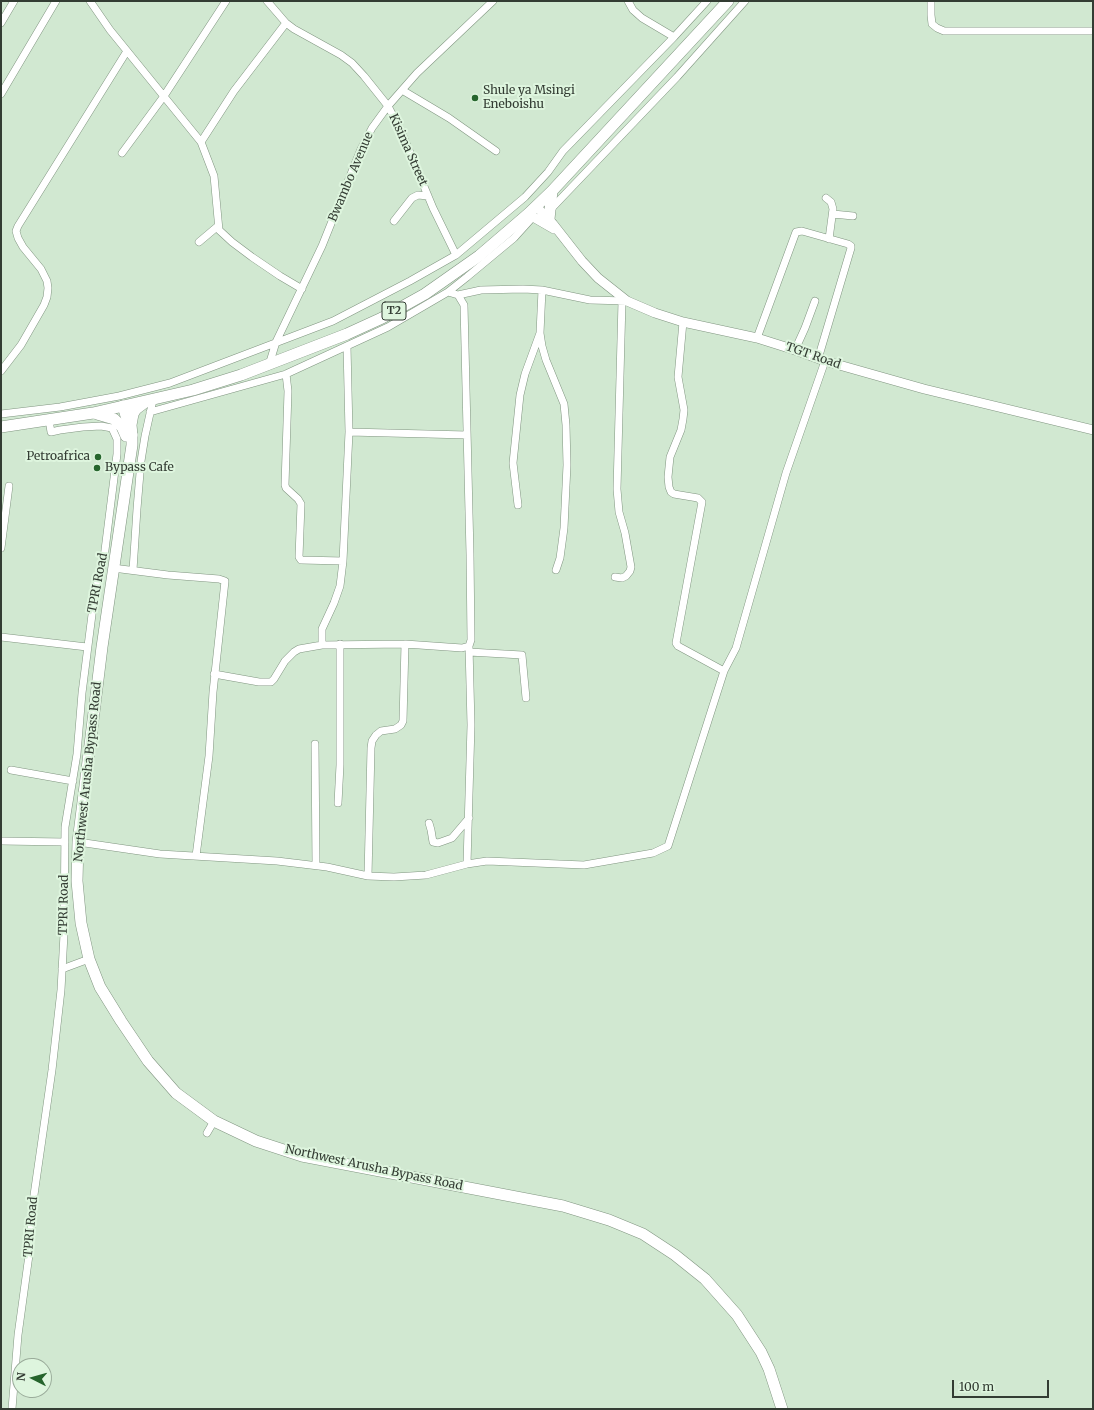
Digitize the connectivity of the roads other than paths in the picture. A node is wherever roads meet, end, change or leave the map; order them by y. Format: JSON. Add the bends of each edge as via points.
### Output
{"nodes":[{"id":1,"x":14,"y":1,"type":"edge"},
{"id":2,"x":56,"y":1,"type":"edge"},
{"id":3,"x":91,"y":1,"type":"edge"},
{"id":4,"x":226,"y":1,"type":"edge"},
{"id":5,"x":267,"y":1,"type":"edge"},
{"id":6,"x":493,"y":1,"type":"edge"},
{"id":7,"x":628,"y":1,"type":"edge"},
{"id":8,"x":707,"y":1,"type":"edge"},
{"id":9,"x":728,"y":1,"type":"edge"},
{"id":10,"x":746,"y":1,"type":"edge"},
{"id":11,"x":931,"y":1,"type":"edge"},
{"id":12,"x":286,"y":23,"type":"junction"},
{"id":13,"x":1,"y":24,"type":"edge"},
{"id":14,"x":1093,"y":31,"type":"edge"},
{"id":15,"x":674,"y":37,"type":"junction"},
{"id":16,"x":127,"y":51,"type":"junction"},
{"id":17,"x":402,"y":90,"type":"junction"},
{"id":18,"x":1,"y":94,"type":"edge"},
{"id":19,"x":164,"y":96,"type":"junction"},
{"id":20,"x":388,"y":106,"type":"junction"},
{"id":21,"x":201,"y":142,"type":"junction"},
{"id":22,"x":496,"y":151,"type":"dead end"},
{"id":23,"x":122,"y":153,"type":"dead end"},
{"id":24,"x":552,"y":191,"type":"junction"},
{"id":25,"x":428,"y":196,"type":"junction"},
{"id":26,"x":826,"y":198,"type":"dead end"},
{"id":27,"x":532,"y":212,"type":"junction"},
{"id":28,"x":833,"y":214,"type":"junction"},
{"id":29,"x":549,"y":215,"type":"junction"},
{"id":30,"x":853,"y":216,"type":"dead end"},
{"id":31,"x":394,"y":221,"type":"dead end"},
{"id":32,"x":218,"y":226,"type":"junction"},
{"id":33,"x":561,"y":233,"type":"junction"},
{"id":34,"x":829,"y":238,"type":"junction"},
{"id":35,"x":199,"y":242,"type":"dead end"},
{"id":36,"x":456,"y":255,"type":"junction"},
{"id":37,"x":302,"y":289,"type":"junction"},
{"id":38,"x":542,"y":290,"type":"junction"},
{"id":39,"x":448,"y":292,"type":"junction"},
{"id":40,"x":458,"y":296,"type":"junction"},
{"id":41,"x":624,"y":301,"type":"junction"},
{"id":42,"x":815,"y":301,"type":"dead end"},
{"id":43,"x":683,"y":322,"type":"junction"},
{"id":44,"x":540,"y":333,"type":"junction"},
{"id":45,"x":757,"y":338,"type":"junction"},
{"id":46,"x":276,"y":342,"type":"junction"},
{"id":47,"x":347,"y":346,"type":"junction"},
{"id":48,"x":795,"y":350,"type":"junction"},
{"id":49,"x":822,"y":360,"type":"junction"},
{"id":50,"x":268,"y":365,"type":"junction"},
{"id":51,"x":1,"y":371,"type":"edge"},
{"id":52,"x":286,"y":374,"type":"junction"},
{"id":53,"x":151,"y":400,"type":"junction"},
{"id":54,"x":120,"y":407,"type":"junction"},
{"id":55,"x":150,"y":412,"type":"junction"},
{"id":56,"x":93,"y":413,"type":"junction"},
{"id":57,"x":1,"y":414,"type":"edge"},
{"id":58,"x":49,"y":420,"type":"junction"},
{"id":59,"x":1,"y":426,"type":"edge"},
{"id":60,"x":1093,"y":430,"type":"edge"},
{"id":61,"x":349,"y":432,"type":"junction"},
{"id":62,"x":467,"y":435,"type":"junction"},
{"id":63,"x":129,"y":436,"type":"junction"},
{"id":64,"x":9,"y":486,"type":"dead end"},
{"id":65,"x":518,"y":505,"type":"dead end"},
{"id":66,"x":1,"y":548,"type":"edge"},
{"id":67,"x":343,"y":562,"type":"junction"},
{"id":68,"x":113,"y":568,"type":"junction"},
{"id":69,"x":133,"y":570,"type":"junction"},
{"id":70,"x":556,"y":570,"type":"dead end"},
{"id":71,"x":615,"y":577,"type":"dead end"},
{"id":72,"x":1,"y":637,"type":"edge"},
{"id":73,"x":340,"y":644,"type":"junction"},
{"id":74,"x":405,"y":644,"type":"junction"},
{"id":75,"x":322,"y":645,"type":"junction"},
{"id":76,"x":87,"y":647,"type":"junction"},
{"id":77,"x":469,"y":649,"type":"junction"},
{"id":78,"x":724,"y":671,"type":"junction"},
{"id":79,"x":214,"y":674,"type":"junction"},
{"id":80,"x":526,"y":698,"type":"dead end"},
{"id":81,"x":315,"y":744,"type":"dead end"},
{"id":82,"x":11,"y":770,"type":"dead end"},
{"id":83,"x":73,"y":781,"type":"junction"},
{"id":84,"x":338,"y":802,"type":"dead end"},
{"id":85,"x":469,"y":818,"type":"junction"},
{"id":86,"x":429,"y":823,"type":"dead end"},
{"id":87,"x":1,"y":841,"type":"edge"},
{"id":88,"x":65,"y":842,"type":"junction"},
{"id":89,"x":78,"y":842,"type":"junction"},
{"id":90,"x":196,"y":856,"type":"junction"},
{"id":91,"x":467,"y":864,"type":"junction"},
{"id":92,"x":316,"y":865,"type":"junction"},
{"id":93,"x":368,"y":876,"type":"junction"},
{"id":94,"x":89,"y":959,"type":"junction"},
{"id":95,"x":62,"y":969,"type":"junction"},
{"id":96,"x":214,"y":1121,"type":"junction"},
{"id":97,"x":207,"y":1133,"type":"dead end"},
{"id":98,"x":12,"y":1409,"type":"edge"},
{"id":99,"x":782,"y":1409,"type":"edge"}],
"edges":[{"from":1,"to":13,"type":"street"},
{"from":2,"to":18,"type":"street"},
{"from":3,"to":16,"type":"street"},
{"from":4,"to":19,"type":"street"},
{"from":5,"to":12,"type":"street","name":"Kisima Street"},
{"from":6,"to":17,"type":"street","name":"Bwambo Avenue"},
{"from":7,"to":15,"type":"street","via":[[642,18]]},
{"from":8,"to":15,"type":"street"},
{"from":9,"to":24,"type":"main road","number":"T2"},
{"from":10,"to":29,"type":"street"},
{"from":11,"to":14,"type":"street","via":[[932,24],[944,30]]},
{"from":12,"to":20,"type":"street","name":"Kisima Street","via":[[342,55],[364,76]]},
{"from":12,"to":21,"type":"street","via":[[234,91]]},
{"from":15,"to":36,"type":"street","via":[[563,151],[525,197]]},
{"from":16,"to":19,"type":"street"},
{"from":16,"to":51,"type":"street","via":[[18,226],[18,238],[47,281],[47,297],[21,345]]},
{"from":17,"to":20,"type":"street","name":"Bwambo Avenue"},
{"from":17,"to":22,"type":"street","via":[[449,118]]},
{"from":19,"to":21,"type":"street"},
{"from":19,"to":23,"type":"street"},
{"from":20,"to":25,"type":"street","name":"Kisima Street","via":[[410,150]]},
{"from":20,"to":37,"type":"street","name":"Bwambo Avenue","via":[[361,149]]},
{"from":21,"to":32,"type":"street","via":[[214,176]]},
{"from":24,"to":27,"type":"main road","number":"T2"},
{"from":24,"to":29,"type":"main road"},
{"from":25,"to":31,"type":"street","via":[[412,198]]},
{"from":25,"to":36,"type":"street","name":"Kisima Street"},
{"from":26,"to":28,"type":"street","via":[[832,205]]},
{"from":27,"to":29,"type":"street","name":"TGT Road"},
{"from":27,"to":33,"type":"street"},
{"from":27,"to":39,"type":"street","via":[[514,238]]},
{"from":27,"to":50,"type":"main road","number":"T2","via":[[479,256],[425,294],[347,334]]},
{"from":28,"to":30,"type":"street"},
{"from":28,"to":34,"type":"street"},
{"from":29,"to":33,"type":"street","name":"TGT Road"},
{"from":32,"to":35,"type":"street"},
{"from":32,"to":37,"type":"street","via":[[223,235],[232,242]]},
{"from":33,"to":41,"type":"street","name":"TGT Road","via":[[582,261]]},
{"from":34,"to":45,"type":"street","via":[[799,231],[796,233]]},
{"from":34,"to":49,"type":"street","via":[[851,247]]},
{"from":36,"to":46,"type":"street","via":[[333,321]]},
{"from":37,"to":46,"type":"street","name":"Bwambo Avenue"},
{"from":38,"to":40,"type":"street","via":[[481,290]]},
{"from":38,"to":41,"type":"street","via":[[590,300]]},
{"from":38,"to":44,"type":"street"},
{"from":39,"to":40,"type":"street"},
{"from":39,"to":47,"type":"street","via":[[388,327]]},
{"from":40,"to":62,"type":"street","via":[[464,305]]},
{"from":41,"to":43,"type":"street","name":"TGT Road"},
{"from":41,"to":71,"type":"street","via":[[617,490],[631,567],[626,576]]},
{"from":42,"to":48,"type":"street"},
{"from":43,"to":45,"type":"street","name":"TGT Road"},
{"from":43,"to":78,"type":"street","via":[[678,377],[684,419],[670,457],[669,487],[674,494],[698,498],[702,502],[676,643]]},
{"from":44,"to":65,"type":"street","via":[[520,395],[513,463]]},
{"from":44,"to":70,"type":"street","via":[[546,360],[564,404],[566,425],[564,528]]},
{"from":45,"to":48,"type":"street","name":"TGT Road"},
{"from":46,"to":50,"type":"street","name":"Bwambo Avenue"},
{"from":46,"to":57,"type":"street","via":[[170,383],[60,407]]},
{"from":47,"to":52,"type":"street"},
{"from":47,"to":61,"type":"street"},
{"from":48,"to":49,"type":"street","name":"TGT Road"},
{"from":49,"to":60,"type":"street","name":"TGT Road","via":[[924,389]]},
{"from":49,"to":78,"type":"street","via":[[786,472],[736,648]]},
{"from":50,"to":53,"type":"main road","number":"T2","via":[[228,380]]},
{"from":52,"to":55,"type":"street"},
{"from":52,"to":67,"type":"street","via":[[288,391],[285,485],[301,504],[299,557],[301,560]]},
{"from":53,"to":54,"type":"main road","number":"T2"},
{"from":53,"to":55,"type":"street"},
{"from":53,"to":63,"type":"main road","via":[[136,409]]},
{"from":54,"to":56,"type":"main road","number":"T2"},
{"from":54,"to":63,"type":"main road"},
{"from":55,"to":69,"type":"street","via":[[142,461]]},
{"from":56,"to":58,"type":"main road","number":"T2"},
{"from":56,"to":63,"type":"main road","via":[[114,419]]},
{"from":58,"to":59,"type":"main road","number":"T2"},
{"from":58,"to":76,"type":"street","name":"TPRI Road","via":[[51,432],[101,426],[112,428],[117,439],[104,558],[95,591]]},
{"from":61,"to":62,"type":"street"},
{"from":61,"to":67,"type":"street"},
{"from":62,"to":77,"type":"street"},
{"from":63,"to":68,"type":"main road","name":"Northwest Arusha Bypass Road","via":[[128,471]]},
{"from":64,"to":66,"type":"street"},
{"from":67,"to":75,"type":"street","via":[[340,586],[322,629]]},
{"from":68,"to":69,"type":"street"},
{"from":68,"to":89,"type":"main road","name":"Northwest Arusha Bypass Road"},
{"from":69,"to":79,"type":"street","via":[[219,579],[225,582]]},
{"from":72,"to":76,"type":"street"},
{"from":73,"to":74,"type":"street"},
{"from":73,"to":75,"type":"street"},
{"from":73,"to":84,"type":"street"},
{"from":74,"to":77,"type":"street"},
{"from":74,"to":93,"type":"street","via":[[403,721],[401,725],[376,735],[372,741]]},
{"from":75,"to":79,"type":"street","via":[[299,650],[290,655],[271,682]]},
{"from":76,"to":83,"type":"street","name":"TPRI Road"},
{"from":77,"to":80,"type":"street","via":[[522,655]]},
{"from":77,"to":85,"type":"street"},
{"from":78,"to":91,"type":"street","via":[[668,846],[653,852],[584,865],[487,861]]},
{"from":79,"to":90,"type":"street","via":[[209,756]]},
{"from":81,"to":92,"type":"street"},
{"from":82,"to":83,"type":"street"},
{"from":83,"to":88,"type":"street","name":"TPRI Road"},
{"from":85,"to":86,"type":"street","via":[[452,838],[438,842],[433,842]]},
{"from":85,"to":91,"type":"street"},
{"from":87,"to":88,"type":"street"},
{"from":88,"to":95,"type":"street","name":"TPRI Road"},
{"from":89,"to":90,"type":"street","via":[[138,852]]},
{"from":89,"to":94,"type":"main road","name":"Northwest Arusha Bypass Road","via":[[77,881],[80,916]]},
{"from":90,"to":92,"type":"street"},
{"from":91,"to":93,"type":"street","via":[[418,876]]},
{"from":92,"to":93,"type":"street"},
{"from":94,"to":95,"type":"street"},
{"from":94,"to":96,"type":"main road","name":"Northwest Arusha Bypass Road","via":[[100,987],[148,1061],[176,1093]]},
{"from":95,"to":98,"type":"street","name":"TPRI Road","via":[[52,1070],[18,1335]]},
{"from":96,"to":97,"type":"street"},
{"from":96,"to":99,"type":"main road","name":"Northwest Arusha Bypass Road","via":[[256,1141],[302,1156],[563,1206],[643,1234],[705,1279],[737,1315],[761,1352]]}]}
